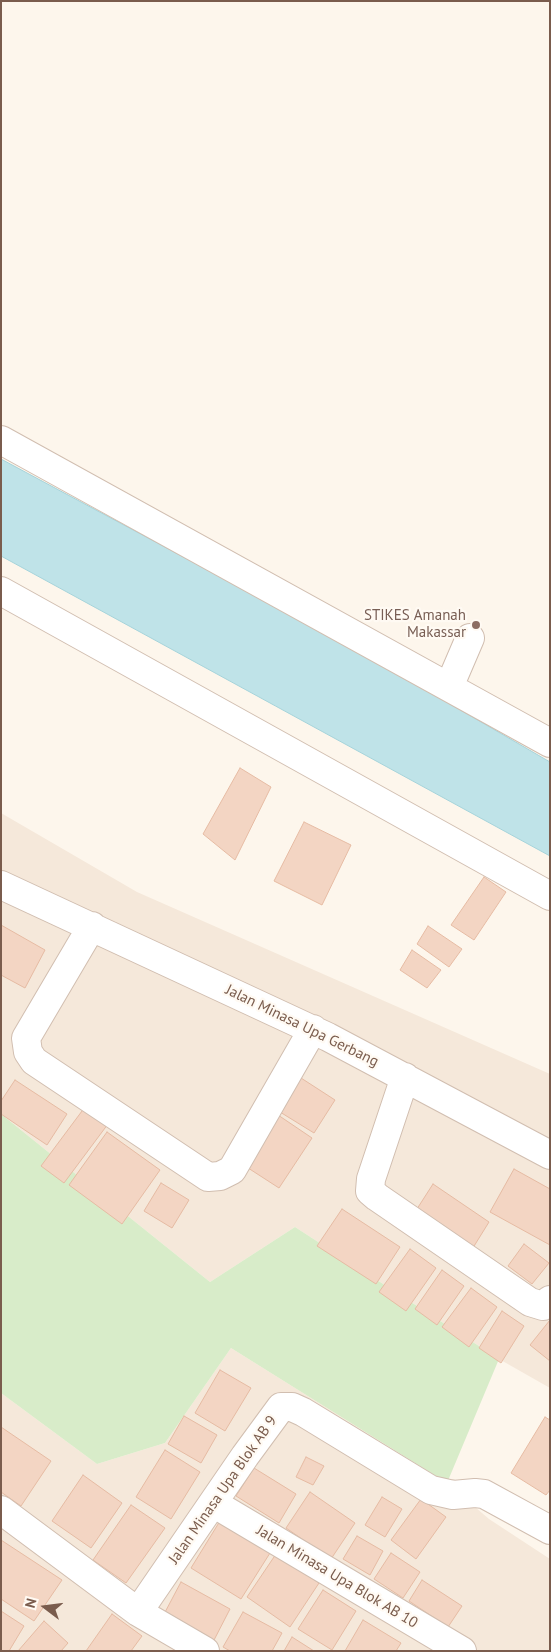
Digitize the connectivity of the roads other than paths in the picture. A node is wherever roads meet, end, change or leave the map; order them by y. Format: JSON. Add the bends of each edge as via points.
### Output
{"nodes":[{"id":1,"x":1,"y":440,"type":"edge"},
{"id":2,"x":1,"y":591,"type":"edge"},
{"id":3,"x":470,"y":638,"type":"dead end"},
{"id":4,"x":449,"y":688,"type":"junction"},
{"id":5,"x":550,"y":743,"type":"edge"},
{"id":6,"x":1,"y":885,"type":"edge"},
{"id":7,"x":550,"y":896,"type":"edge"},
{"id":8,"x":92,"y":926,"type":"junction"},
{"id":9,"x":312,"y":1029,"type":"junction"},
{"id":10,"x":405,"y":1078,"type":"junction"},
{"id":11,"x":550,"y":1155,"type":"edge"},
{"id":12,"x":550,"y":1300,"type":"edge"},
{"id":13,"x":213,"y":1503,"type":"junction"},
{"id":14,"x":1,"y":1510,"type":"edge"},
{"id":15,"x":550,"y":1530,"type":"edge"},
{"id":16,"x":138,"y":1612,"type":"junction"},
{"id":17,"x":205,"y":1651,"type":"edge"},
{"id":18,"x":462,"y":1651,"type":"edge"}],
"edges":[{"from":1,"to":4,"type":"street"},
{"from":2,"to":7,"type":"street"},
{"from":3,"to":4,"type":"street"},
{"from":4,"to":5,"type":"street"},
{"from":6,"to":8,"type":"street","name":"Jalan Minasa Upa Gerbang"},
{"from":8,"to":9,"type":"street","name":"Jalan Minasa Upa Gerbang"},
{"from":8,"to":9,"type":"street","via":[[26,1038],[28,1052],[34,1061],[208,1177],[232,1170]]},
{"from":9,"to":10,"type":"street","name":"Jalan Minasa Upa Gerbang"},
{"from":10,"to":11,"type":"street","name":"Jalan Minasa Upa Gerbang"},
{"from":10,"to":12,"type":"street","via":[[371,1179],[370,1191],[530,1302],[543,1306]]},
{"from":13,"to":15,"type":"street","name":"Jalan Minasa Upa Blok AB 9","via":[[275,1414],[286,1406],[303,1412],[431,1490],[453,1495],[484,1494]]},
{"from":13,"to":16,"type":"street","name":"Jalan Minasa Upa Blok AB 9"},
{"from":13,"to":18,"type":"street","name":"Jalan Minasa Upa Blok AB 10"},
{"from":14,"to":16,"type":"street"},
{"from":16,"to":17,"type":"street"}]}
